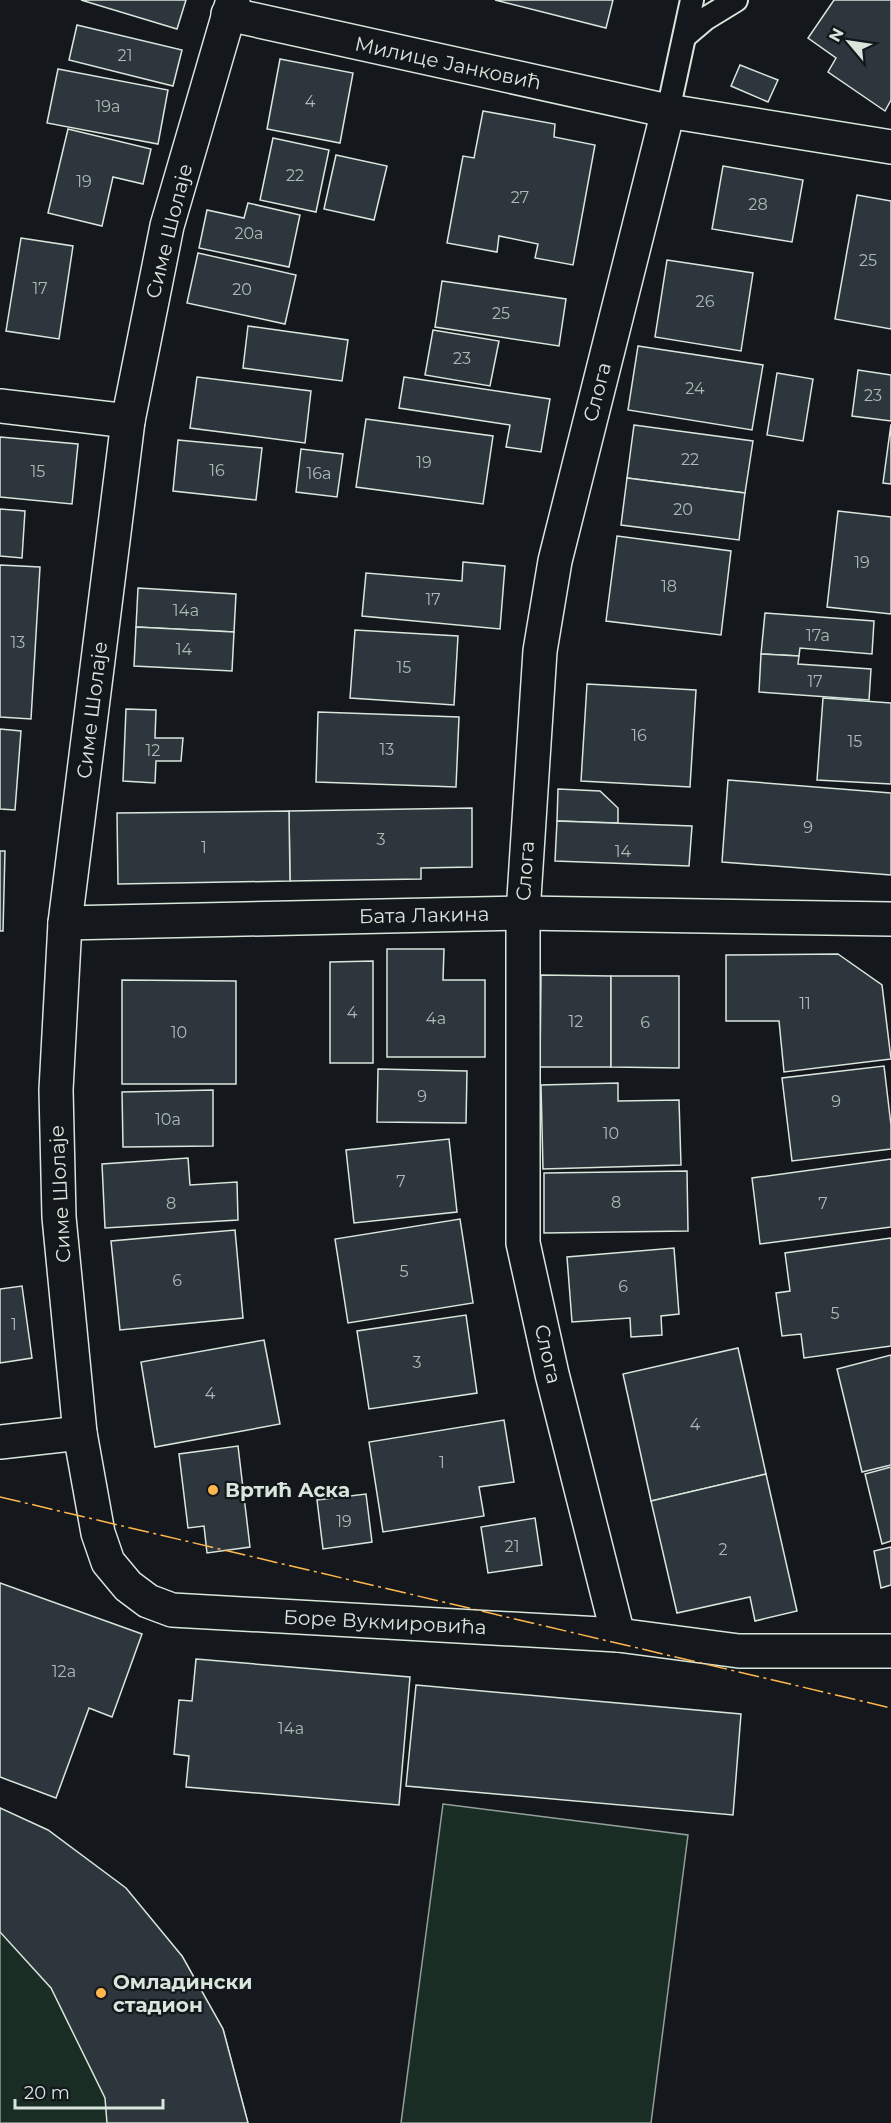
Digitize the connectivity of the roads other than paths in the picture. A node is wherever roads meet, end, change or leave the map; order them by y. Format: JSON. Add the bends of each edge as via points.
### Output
{"nodes":[{"id":1,"x":692,"y":0,"type":"edge"},
{"id":2,"x":736,"y":0,"type":"edge"},
{"id":3,"x":231,"y":7,"type":"edge"},
{"id":4,"x":685,"y":36,"type":"junction"},
{"id":5,"x":668,"y":111,"type":"junction"},
{"id":6,"x":891,"y":147,"type":"edge"},
{"id":7,"x":0,"y":406,"type":"edge"},
{"id":8,"x":128,"y":421,"type":"junction"},
{"id":9,"x":523,"y":914,"type":"junction"},
{"id":10,"x":891,"y":919,"type":"edge"},
{"id":11,"x":66,"y":923,"type":"junction"},
{"id":12,"x":80,"y":1433,"type":"junction"},
{"id":13,"x":0,"y":1442,"type":"edge"},
{"id":14,"x":618,"y":1635,"type":"junction"},
{"id":15,"x":891,"y":1651,"type":"edge"}],
"edges":[{"from":1,"to":4,"type":"lane"},
{"from":2,"to":4,"type":"lane"},
{"from":3,"to":5,"type":"street","name":"Милице Јанковић"},
{"from":3,"to":8,"type":"street","name":"Симе Шолаје","via":[[167,226]]},
{"from":4,"to":5,"type":"lane"},
{"from":5,"to":6,"type":"street","name":"Милице Јанковић"},
{"from":5,"to":9,"type":"street","name":"Слога","via":[[555,561],[540,651]]},
{"from":7,"to":8,"type":"street"},
{"from":8,"to":11,"type":"street","name":"Симе Шолаје"},
{"from":9,"to":10,"type":"street","name":"Бата Лакина"},
{"from":9,"to":11,"type":"street","name":"Бата Лакина"},
{"from":9,"to":14,"type":"street","name":"Слога","via":[[523,1243]]},
{"from":11,"to":12,"type":"street","name":"Симе Шолаје","via":[[56,1090],[59,1217]]},
{"from":12,"to":13,"type":"street"},
{"from":12,"to":14,"type":"street","name":"Боре Вукмировића","via":[[98,1533],[108,1562],[128,1586],[148,1601],[172,1610]]},
{"from":14,"to":15,"type":"street","name":"Боре Вукмировића","via":[[739,1651]]}]}
